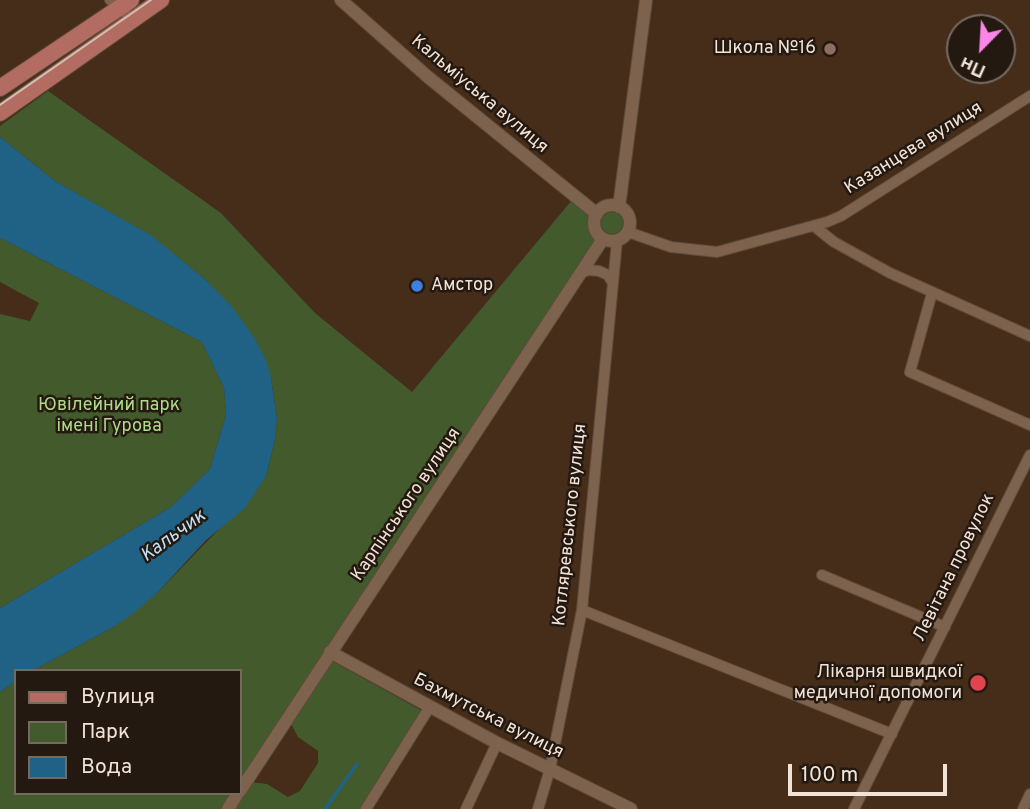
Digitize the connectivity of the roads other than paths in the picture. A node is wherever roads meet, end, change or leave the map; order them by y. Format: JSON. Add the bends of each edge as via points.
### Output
{"nodes":[{"id":1,"x":161,"y":0,"type":"edge"},
{"id":2,"x":341,"y":0,"type":"edge"},
{"id":3,"x":646,"y":0,"type":"edge"},
{"id":4,"x":120,"y":2,"type":"edge"},
{"id":5,"x":131,"y":20,"type":"junction"},
{"id":6,"x":5,"y":84,"type":"edge"},
{"id":7,"x":1030,"y":96,"type":"edge"},
{"id":8,"x":0,"y":113,"type":"edge"},
{"id":9,"x":619,"y":206,"type":"junction"},
{"id":10,"x":597,"y":214,"type":"junction"},
{"id":11,"x":814,"y":226,"type":"junction"},
{"id":12,"x":628,"y":232,"type":"junction"},
{"id":13,"x":603,"y":239,"type":"junction"},
{"id":14,"x":617,"y":241,"type":"junction"},
{"id":15,"x":580,"y":273,"type":"junction"},
{"id":16,"x":613,"y":283,"type":"junction"},
{"id":17,"x":932,"y":293,"type":"junction"},
{"id":18,"x":1030,"y":337,"type":"edge"},
{"id":19,"x":1030,"y":425,"type":"edge"},
{"id":20,"x":1030,"y":455,"type":"edge"},
{"id":21,"x":822,"y":575,"type":"dead end"},
{"id":22,"x":582,"y":610,"type":"junction"},
{"id":23,"x":945,"y":627,"type":"junction"},
{"id":24,"x":330,"y":652,"type":"junction"},
{"id":25,"x":429,"y":708,"type":"junction"},
{"id":26,"x":892,"y":734,"type":"junction"},
{"id":27,"x":497,"y":743,"type":"junction"},
{"id":28,"x":550,"y":769,"type":"junction"},
{"id":29,"x":242,"y":787,"type":"edge"},
{"id":30,"x":1030,"y":794,"type":"edge"},
{"id":31,"x":366,"y":809,"type":"edge"},
{"id":32,"x":466,"y":809,"type":"edge"},
{"id":33,"x":538,"y":809,"type":"edge"},
{"id":34,"x":631,"y":809,"type":"edge"},
{"id":35,"x":854,"y":809,"type":"edge"},
{"id":36,"x":1023,"y":809,"type":"edge"}],
"edges":[{"from":1,"to":5,"type":"main road"},
{"from":2,"to":10,"type":"street","name":"Кальміуська вулиця"},
{"from":3,"to":9,"type":"street"},
{"from":4,"to":5,"type":"street"},
{"from":4,"to":6,"type":"main road"},
{"from":5,"to":8,"type":"main road"},
{"from":7,"to":11,"type":"street","name":"Казанцева вулиця","via":[[841,216]]},
{"from":9,"to":10,"type":"street","via":[[606,206]]},
{"from":9,"to":12,"type":"street","via":[[630,219]]},
{"from":10,"to":13,"type":"street","via":[[595,228]]},
{"from":11,"to":12,"type":"street","via":[[717,252],[671,247]]},
{"from":11,"to":17,"type":"street","via":[[834,242]]},
{"from":12,"to":14,"type":"street"},
{"from":13,"to":14,"type":"street"},
{"from":13,"to":15,"type":"street","name":"Карпінського вулиця"},
{"from":14,"to":16,"type":"street","name":"Котляревського вулиця"},
{"from":15,"to":16,"type":"street","via":[[599,271]]},
{"from":15,"to":24,"type":"street","name":"Карпінського вулиця"},
{"from":16,"to":22,"type":"street","name":"Котляревського вулиця"},
{"from":17,"to":18,"type":"street"},
{"from":17,"to":19,"type":"street","via":[[910,372]]},
{"from":20,"to":23,"type":"street","name":"Левітана провулок"},
{"from":21,"to":23,"type":"street"},
{"from":22,"to":26,"type":"street"},
{"from":22,"to":28,"type":"street","name":"Котляревського вулиця"},
{"from":23,"to":26,"type":"street","name":"Левітана провулок"},
{"from":24,"to":25,"type":"street","name":"Бахмутська вулиця"},
{"from":24,"to":29,"type":"street","name":"Карпінського вулиця"},
{"from":25,"to":27,"type":"street","name":"Бахмутська вулиця"},
{"from":25,"to":31,"type":"street"},
{"from":26,"to":35,"type":"street","name":"Левітана провулок"},
{"from":27,"to":28,"type":"street","name":"Бахмутська вулиця"},
{"from":27,"to":32,"type":"street"},
{"from":28,"to":33,"type":"street","name":"Котляревського вулиця"},
{"from":28,"to":34,"type":"street","name":"Бахмутська вулиця"},
{"from":30,"to":36,"type":"street"}]}
